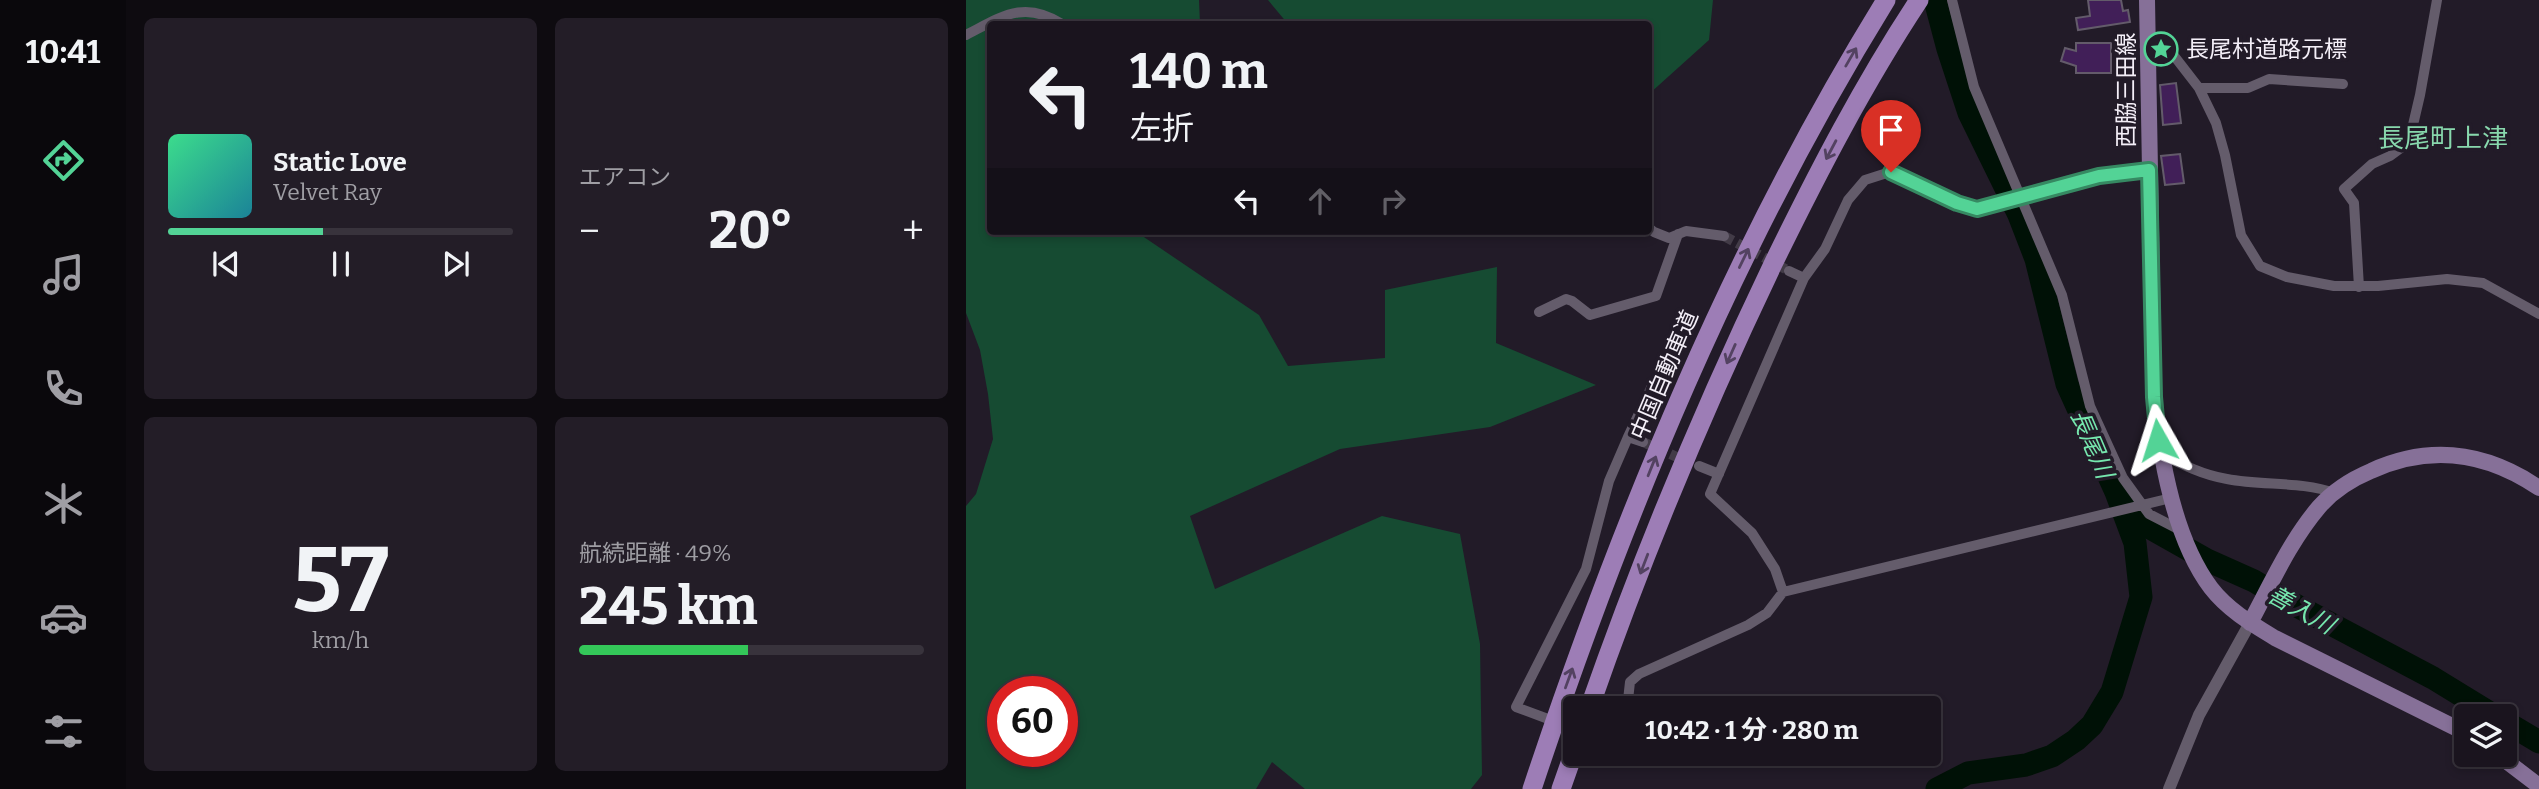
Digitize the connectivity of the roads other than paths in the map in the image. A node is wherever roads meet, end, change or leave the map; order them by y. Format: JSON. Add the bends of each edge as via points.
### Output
{"nodes":[{"id":1,"x":1886,"y":0,"type":"edge"},
{"id":2,"x":1952,"y":0,"type":"edge"},
{"id":3,"x":2147,"y":0,"type":"edge"},
{"id":4,"x":2437,"y":0,"type":"edge"},
{"id":5,"x":1917,"y":3,"type":"edge"},
{"id":6,"x":993,"y":21,"type":"edge"},
{"id":7,"x":1058,"y":21,"type":"edge"},
{"id":8,"x":987,"y":24,"type":"edge"},
{"id":9,"x":966,"y":35,"type":"edge"},
{"id":10,"x":2149,"y":35,"type":"junction"},
{"id":11,"x":2343,"y":84,"type":"dead end"},
{"id":12,"x":2199,"y":88,"type":"junction"},
{"id":13,"x":2149,"y":170,"type":"junction"},
{"id":14,"x":2022,"y":198,"type":"junction"},
{"id":15,"x":1652,"y":230,"type":"edge"},
{"id":16,"x":1678,"y":234,"type":"junction"},
{"id":17,"x":1724,"y":236,"type":"tunnel mouth"},
{"id":18,"x":1789,"y":271,"type":"tunnel mouth"},
{"id":19,"x":1804,"y":278,"type":"junction"},
{"id":20,"x":2359,"y":287,"type":"junction"},
{"id":21,"x":1539,"y":312,"type":"dead end"},
{"id":22,"x":2539,"y":314,"type":"edge"},
{"id":23,"x":1653,"y":384,"type":"dead end"},
{"id":24,"x":1628,"y":437,"type":"junction"},
{"id":25,"x":1643,"y":443,"type":"tunnel mouth"},
{"id":26,"x":2162,"y":454,"type":"junction"},
{"id":27,"x":1699,"y":466,"type":"tunnel mouth"},
{"id":28,"x":1719,"y":474,"type":"junction"},
{"id":29,"x":2539,"y":488,"type":"edge"},
{"id":30,"x":2335,"y":493,"type":"junction"},
{"id":31,"x":2171,"y":498,"type":"junction"},
{"id":32,"x":2141,"y":503,"type":"junction"},
{"id":33,"x":2184,"y":535,"type":"junction"},
{"id":34,"x":1783,"y":592,"type":"junction"},
{"id":35,"x":2250,"y":623,"type":"junction"},
{"id":36,"x":1594,"y":696,"type":"edge"},
{"id":37,"x":1628,"y":696,"type":"edge"},
{"id":38,"x":1563,"y":725,"type":"edge"},
{"id":39,"x":2454,"y":727,"type":"edge"},
{"id":40,"x":1569,"y":766,"type":"edge"},
{"id":41,"x":2514,"y":767,"type":"edge"},
{"id":42,"x":2539,"y":786,"type":"edge"},
{"id":43,"x":1532,"y":789,"type":"edge"},
{"id":44,"x":1561,"y":789,"type":"edge"},
{"id":45,"x":2169,"y":789,"type":"edge"}],
"edges":[{"from":43,"to":1,"type":"highway","name":"中国自動車道","one_way":true,"via":[[1602,588],[1719,311],[1821,109]]},
{"from":2,"to":14,"type":"street","via":[[1974,87]]},
{"from":3,"to":10,"type":"main road","name":"西脇三田線"},
{"from":4,"to":20,"type":"street","via":[[2409,142],[2366,168],[2344,189],[2354,203]]},
{"from":5,"to":36,"type":"highway","one_way":true,"via":[[1845,124],[1744,324],[1692,440]]},
{"from":6,"to":7,"type":"street","via":[[1030,8]]},
{"from":8,"to":9,"type":"street"},
{"from":10,"to":12,"type":"street","via":[[2161,39]]},
{"from":10,"to":13,"type":"main road","name":"西脇三田線"},
{"from":11,"to":12,"type":"street","via":[[2269,79],[2248,88]]},
{"from":12,"to":20,"type":"street","via":[[2216,123],[2241,235],[2260,266],[2304,281]]},
{"from":13,"to":14,"type":"street","via":[[2099,176]]},
{"from":13,"to":26,"type":"main road","name":"西脇三田線","via":[[2154,397]]},
{"from":14,"to":19,"type":"street","via":[[1977,209],[1891,172],[1865,180],[1848,200],[1825,249]]},
{"from":14,"to":32,"type":"street","via":[[2062,295],[2090,406],[2123,478]]},
{"from":15,"to":16,"type":"street","via":[[1669,238]]},
{"from":16,"to":17,"type":"street"},
{"from":16,"to":21,"type":"street","via":[[1656,296],[1590,315],[1566,299]]},
{"from":18,"to":19,"type":"street"},
{"from":19,"to":28,"type":"street"},
{"from":20,"to":22,"type":"street","via":[[2465,281],[2483,284]]},
{"from":23,"to":24,"type":"street"},
{"from":24,"to":25,"type":"street"},
{"from":24,"to":38,"type":"street","via":[[1609,481],[1586,569],[1516,707]]},
{"from":26,"to":30,"type":"street","via":[[2202,474],[2318,487]]},
{"from":26,"to":31,"type":"main road","name":"西脇三田線"},
{"from":27,"to":28,"type":"street"},
{"from":28,"to":34,"type":"street","via":[[1710,494],[1752,533],[1775,569]]},
{"from":29,"to":30,"type":"main road","via":[[2496,464],[2431,454],[2382,466]]},
{"from":30,"to":35,"type":"main road","via":[[2319,506],[2292,544]]},
{"from":31,"to":32,"type":"street"},
{"from":31,"to":33,"type":"main road","name":"西脇三田線"},
{"from":32,"to":33,"type":"street","via":[[2149,514]]},
{"from":32,"to":34,"type":"street"},
{"from":33,"to":35,"type":"main road","name":"西脇三田線","via":[[2210,587]]},
{"from":34,"to":37,"type":"street","via":[[1767,613],[1748,625],[1639,674],[1630,682]]},
{"from":35,"to":39,"type":"main road","name":"西脇三田線"},
{"from":35,"to":45,"type":"street","via":[[2199,715]]},
{"from":40,"to":44,"type":"highway"},
{"from":41,"to":42,"type":"main road"}]}
